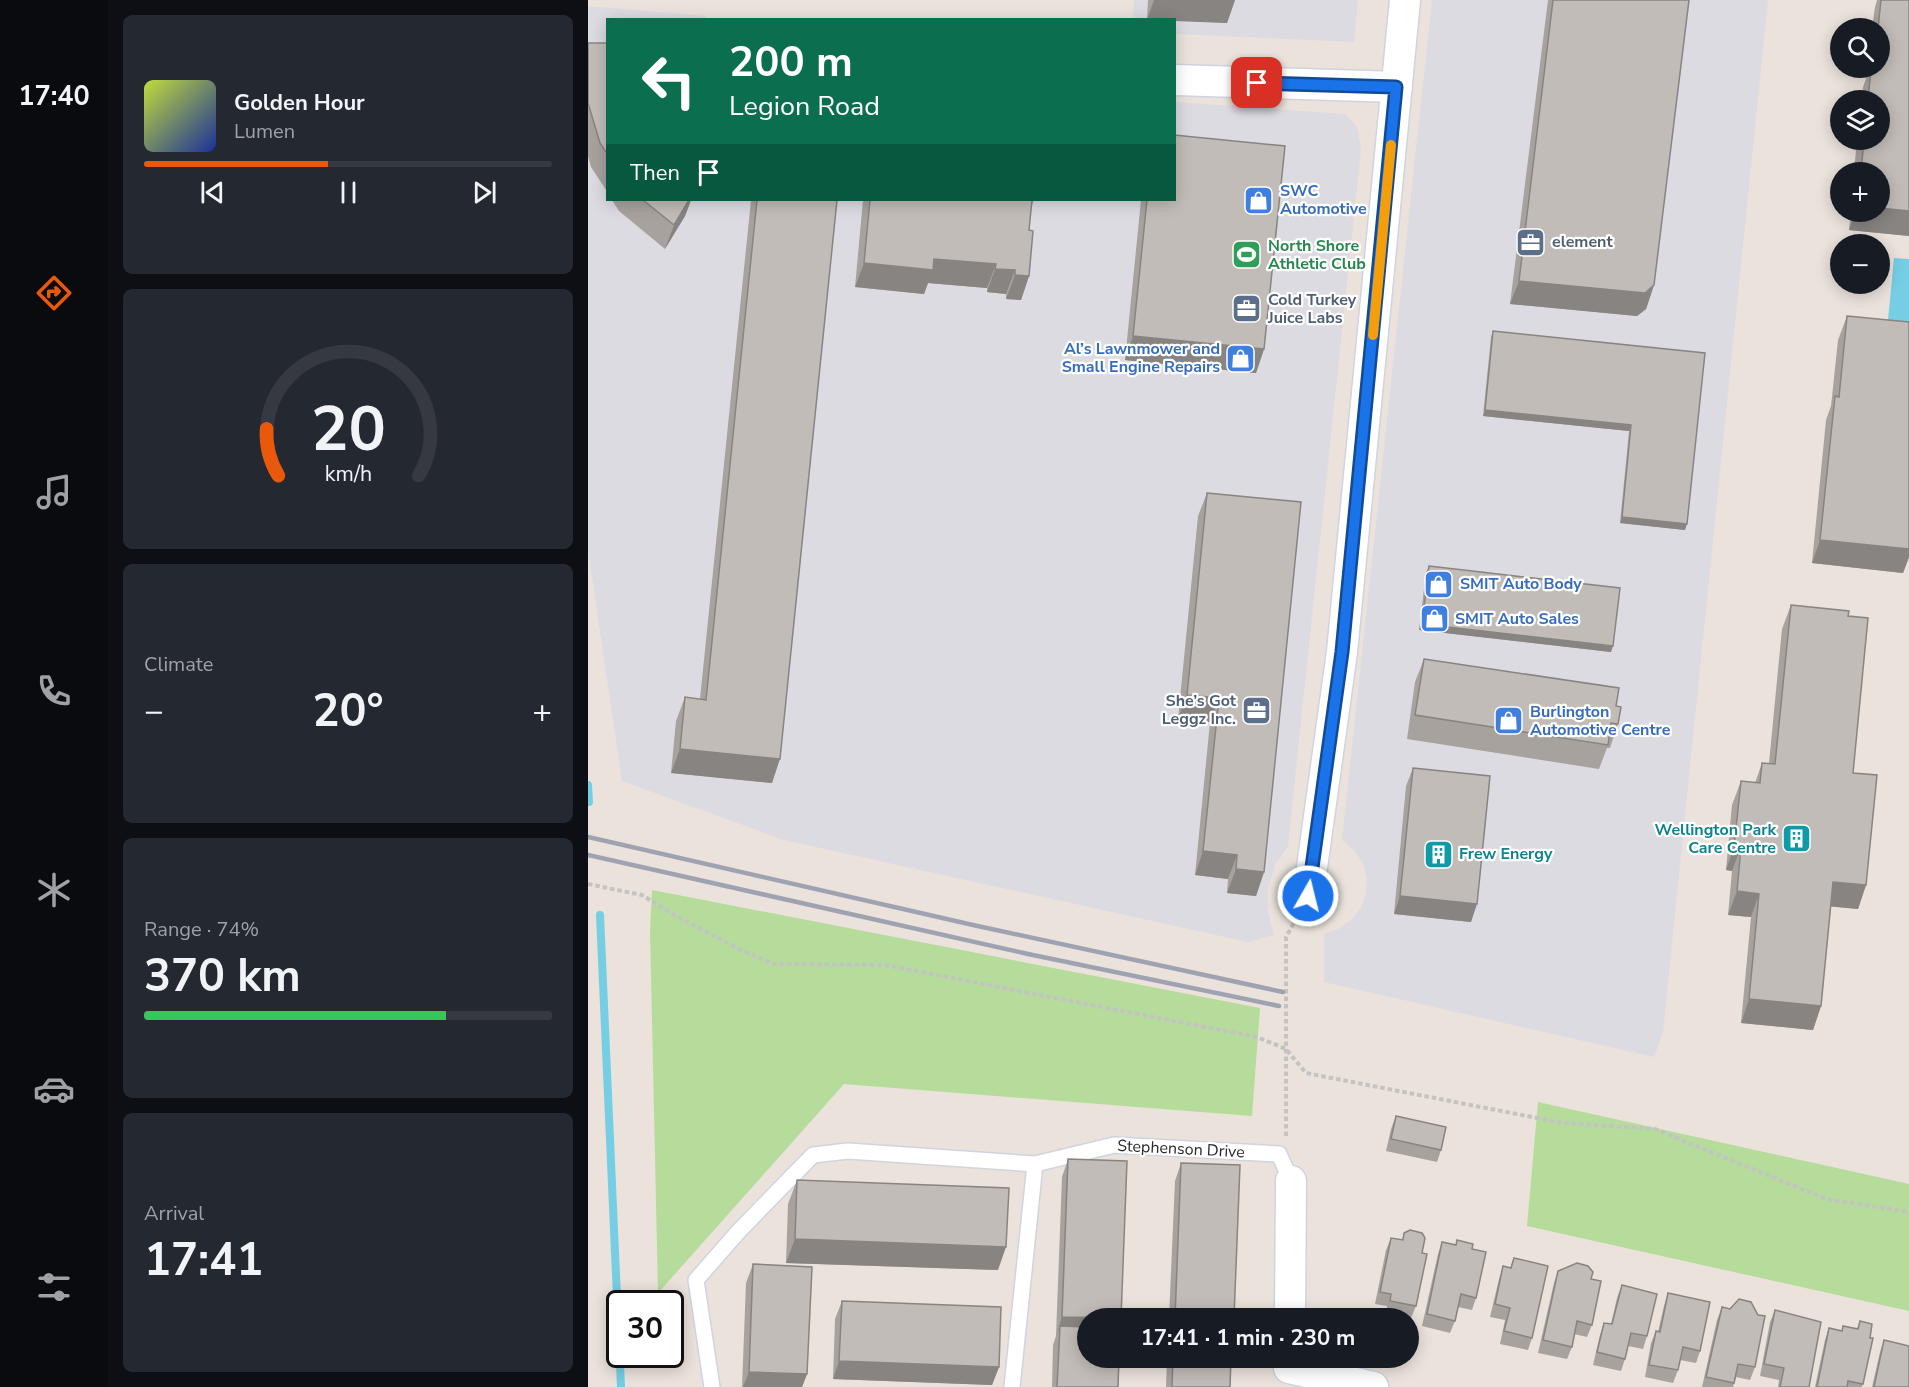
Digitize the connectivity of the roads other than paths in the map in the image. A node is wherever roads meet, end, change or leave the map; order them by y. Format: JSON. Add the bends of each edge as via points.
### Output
{"nodes":[{"id":1,"x":1405,"y":0,"type":"edge"},
{"id":2,"x":1176,"y":80,"type":"edge"},
{"id":3,"x":1396,"y":87,"type":"junction"},
{"id":4,"x":1308,"y":896,"type":"road end"},
{"id":5,"x":1035,"y":1164,"type":"junction"},
{"id":6,"x":1291,"y":1181,"type":"joint"},
{"id":7,"x":1290,"y":1308,"type":"edge"},
{"id":8,"x":1289,"y":1371,"type":"edge"},
{"id":9,"x":712,"y":1387,"type":"edge"},
{"id":10,"x":1012,"y":1387,"type":"edge"},
{"id":11,"x":1373,"y":1387,"type":"edge"}],
"edges":[{"from":1,"to":3,"type":"street"},
{"from":2,"to":3,"type":"street"},
{"from":3,"to":4,"type":"street","via":[[1342,652]]},
{"from":5,"to":6,"type":"lane","name":"Stephenson Drive","via":[[1114,1145],[1279,1154]]},
{"from":5,"to":9,"type":"lane","via":[[848,1151],[813,1155],[696,1280]]},
{"from":5,"to":10,"type":"lane"},
{"from":6,"to":7,"type":"street","name":"Stephenson Drive"},
{"from":8,"to":11,"type":"street"}]}
